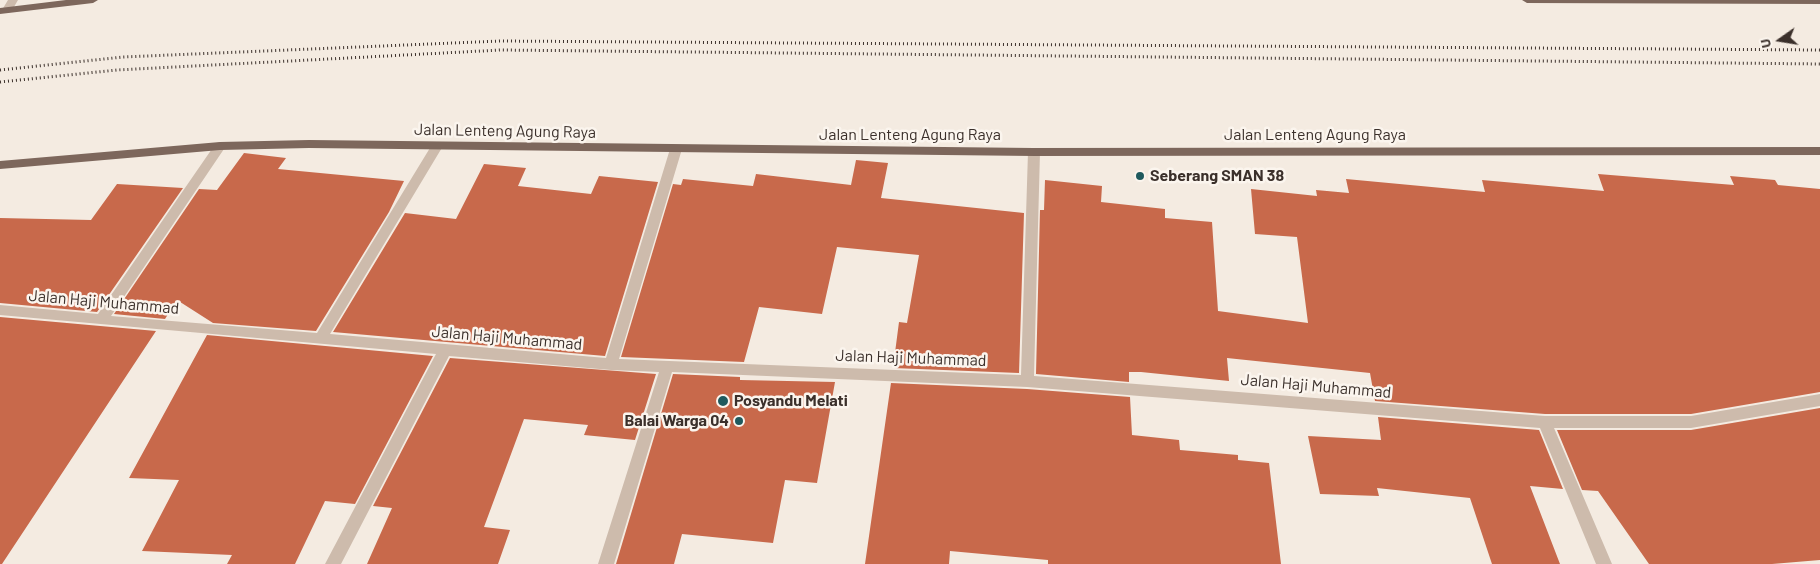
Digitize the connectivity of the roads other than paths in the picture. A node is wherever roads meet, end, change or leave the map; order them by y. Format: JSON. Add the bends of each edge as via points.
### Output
{"nodes":[{"id":1,"x":13,"y":0,"type":"edge"},
{"id":2,"x":93,"y":0,"type":"edge"},
{"id":3,"x":1527,"y":0,"type":"edge"},
{"id":4,"x":1820,"y":2,"type":"edge"},
{"id":5,"x":4,"y":11,"type":"edge"},
{"id":6,"x":220,"y":146,"type":"junction"},
{"id":7,"x":437,"y":146,"type":"junction"},
{"id":8,"x":676,"y":149,"type":"junction"},
{"id":9,"x":1820,"y":151,"type":"edge"},
{"id":10,"x":1034,"y":152,"type":"junction"},
{"id":11,"x":0,"y":165,"type":"edge"},
{"id":12,"x":0,"y":310,"type":"edge"},
{"id":13,"x":101,"y":320,"type":"junction"},
{"id":14,"x":320,"y":339,"type":"junction"},
{"id":15,"x":445,"y":350,"type":"junction"},
{"id":16,"x":611,"y":364,"type":"junction"},
{"id":17,"x":668,"y":366,"type":"junction"},
{"id":18,"x":1027,"y":381,"type":"junction"},
{"id":19,"x":1820,"y":400,"type":"edge"},
{"id":20,"x":1545,"y":422,"type":"junction"},
{"id":21,"x":333,"y":564,"type":"edge"},
{"id":22,"x":606,"y":564,"type":"edge"},
{"id":23,"x":1604,"y":564,"type":"edge"}],
"edges":[{"from":1,"to":5,"type":"street"},
{"from":2,"to":5,"type":"main road"},
{"from":3,"to":4,"type":"main road"},
{"from":6,"to":7,"type":"main road","name":"Jalan Lenteng Agung Raya"},
{"from":6,"to":11,"type":"main road","name":"Jalan Lenteng Agung Raya"},
{"from":6,"to":13,"type":"street"},
{"from":7,"to":8,"type":"main road","name":"Jalan Lenteng Agung Raya"},
{"from":7,"to":14,"type":"street"},
{"from":8,"to":10,"type":"main road","name":"Jalan Lenteng Agung Raya"},
{"from":8,"to":16,"type":"street"},
{"from":9,"to":10,"type":"main road","name":"Jalan Lenteng Agung Raya"},
{"from":10,"to":18,"type":"street"},
{"from":12,"to":13,"type":"street","name":"Jalan Haji Muhammad"},
{"from":13,"to":14,"type":"street","name":"Jalan Haji Muhammad"},
{"from":14,"to":15,"type":"street","name":"Jalan Haji Muhammad"},
{"from":15,"to":16,"type":"street","name":"Jalan Haji Muhammad"},
{"from":15,"to":21,"type":"street"},
{"from":16,"to":17,"type":"street","name":"Jalan Haji Muhammad"},
{"from":17,"to":18,"type":"street","name":"Jalan Haji Muhammad"},
{"from":17,"to":22,"type":"street"},
{"from":18,"to":20,"type":"street","name":"Jalan Haji Muhammad"},
{"from":19,"to":20,"type":"street","name":"Jalan Haji Muhammad","via":[[1691,422]]},
{"from":20,"to":23,"type":"street"}]}
